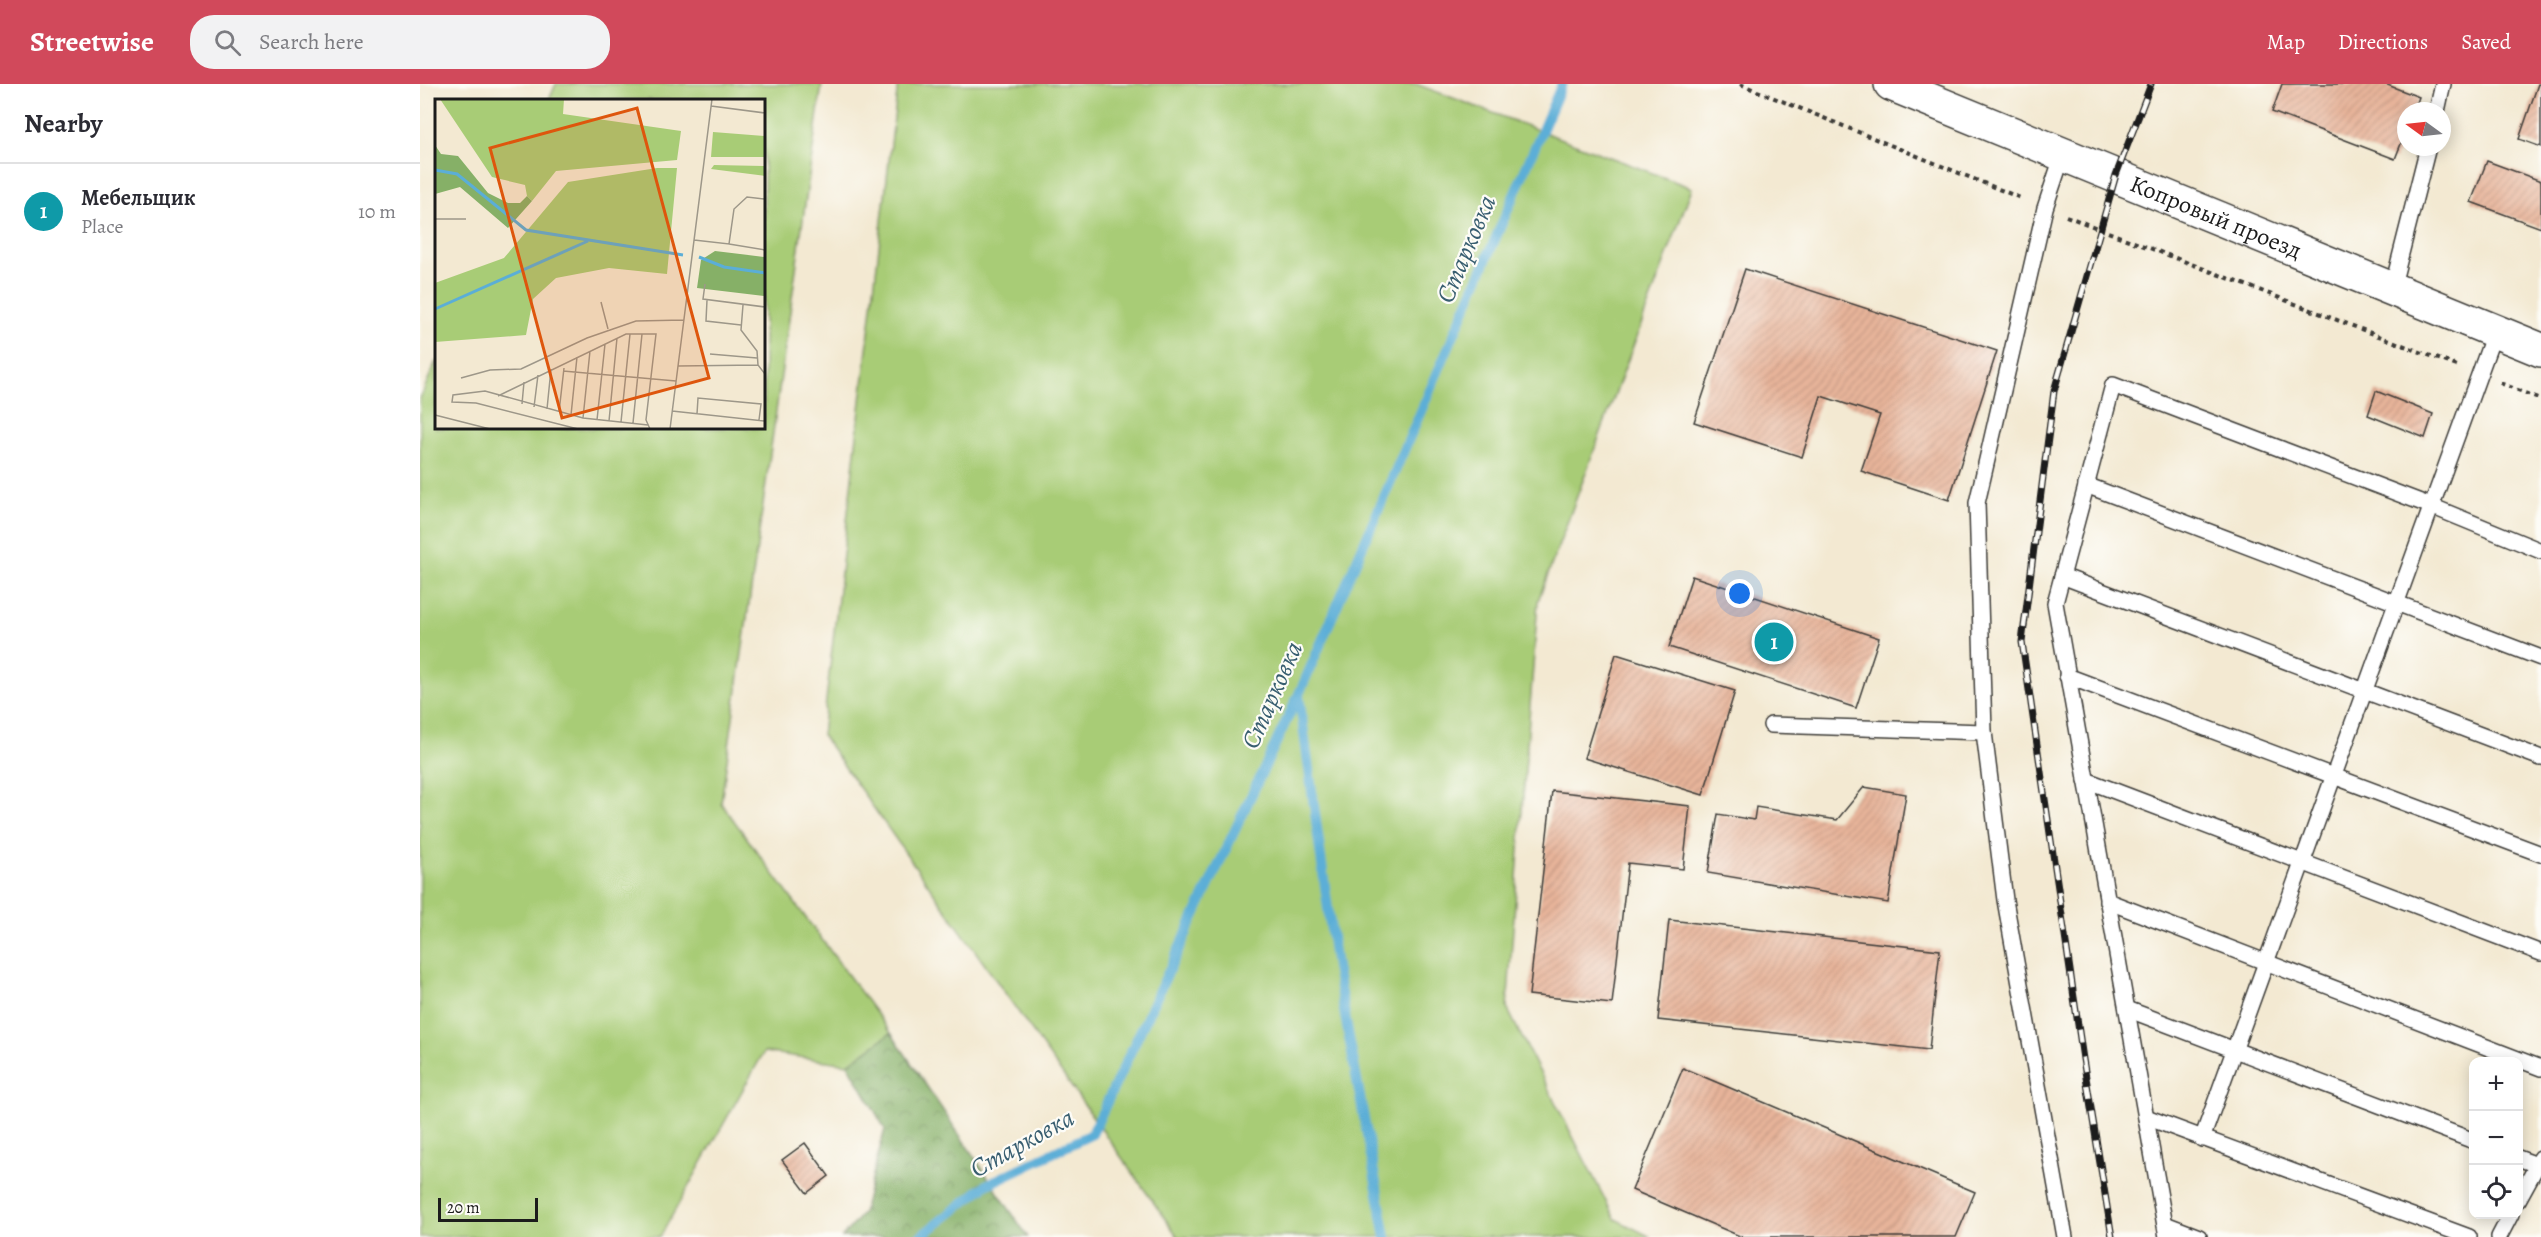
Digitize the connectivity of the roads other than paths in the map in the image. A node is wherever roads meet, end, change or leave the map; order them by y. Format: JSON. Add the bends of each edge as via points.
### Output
{"nodes":[{"id":1,"x":2443,"y":84,"type":"edge"},
{"id":2,"x":1899,"y":86,"type":"edge"},
{"id":3,"x":2439,"y":102,"type":"edge"},
{"id":4,"x":2063,"y":154,"type":"junction"},
{"id":5,"x":2426,"y":156,"type":"edge"},
{"id":6,"x":2392,"y":289,"type":"junction"},
{"id":7,"x":2495,"y":331,"type":"junction"},
{"id":8,"x":2541,"y":350,"type":"edge"},
{"id":9,"x":2086,"y":485,"type":"junction"},
{"id":10,"x":2431,"y":506,"type":"junction"},
{"id":11,"x":2541,"y":551,"type":"edge"},
{"id":12,"x":2062,"y":576,"type":"junction"},
{"id":13,"x":2396,"y":603,"type":"junction"},
{"id":14,"x":2541,"y":658,"type":"edge"},
{"id":15,"x":2067,"y":676,"type":"junction"},
{"id":16,"x":2364,"y":691,"type":"junction"},
{"id":17,"x":1771,"y":725,"type":"dead end"},
{"id":18,"x":1984,"y":732,"type":"junction"},
{"id":19,"x":2541,"y":758,"type":"edge"},
{"id":20,"x":2333,"y":776,"type":"junction"},
{"id":21,"x":2086,"y":780,"type":"junction"},
{"id":22,"x":2541,"y":854,"type":"edge"},
{"id":23,"x":2302,"y":862,"type":"junction"},
{"id":24,"x":2107,"y":901,"type":"junction"},
{"id":25,"x":2541,"y":953,"type":"edge"},
{"id":26,"x":2266,"y":962,"type":"junction"},
{"id":27,"x":2127,"y":1009,"type":"junction"},
{"id":28,"x":2234,"y":1050,"type":"junction"},
{"id":29,"x":2541,"y":1068,"type":"edge"},
{"id":30,"x":2146,"y":1117,"type":"junction"},
{"id":31,"x":2202,"y":1138,"type":"junction"},
{"id":32,"x":2469,"y":1139,"type":"edge"},
{"id":33,"x":2523,"y":1159,"type":"edge"},
{"id":34,"x":2539,"y":1162,"type":"edge"},
{"id":35,"x":2523,"y":1191,"type":"edge"},
{"id":36,"x":2509,"y":1219,"type":"edge"},
{"id":37,"x":2166,"y":1231,"type":"edge"},
{"id":38,"x":2065,"y":1237,"type":"edge"},
{"id":39,"x":2199,"y":1237,"type":"edge"},
{"id":40,"x":2469,"y":1237,"type":"edge"},
{"id":41,"x":2499,"y":1237,"type":"edge"}],
"edges":[{"from":1,"to":3,"type":"lane"},
{"from":2,"to":4,"type":"main road","name":"Копровый проезд"},
{"from":4,"to":6,"type":"main road","name":"Копровый проезд"},
{"from":4,"to":18,"type":"lane","via":[[2045,208],[1977,503]]},
{"from":5,"to":6,"type":"lane"},
{"from":6,"to":7,"type":"main road","name":"Копровый проезд"},
{"from":7,"to":8,"type":"main road","name":"Копровый проезд"},
{"from":7,"to":10,"type":"lane"},
{"from":9,"to":10,"type":"lane","via":[[2113,385]]},
{"from":9,"to":12,"type":"lane"},
{"from":9,"to":13,"type":"lane"},
{"from":10,"to":11,"type":"lane"},
{"from":10,"to":13,"type":"lane"},
{"from":12,"to":15,"type":"lane","via":[[2055,603]]},
{"from":12,"to":16,"type":"lane"},
{"from":13,"to":14,"type":"lane"},
{"from":13,"to":16,"type":"lane"},
{"from":15,"to":20,"type":"lane"},
{"from":15,"to":21,"type":"lane"},
{"from":16,"to":19,"type":"lane"},
{"from":16,"to":20,"type":"lane"},
{"from":17,"to":18,"type":"lane"},
{"from":18,"to":38,"type":"lane","via":[[2005,900]]},
{"from":20,"to":22,"type":"lane"},
{"from":20,"to":23,"type":"lane"},
{"from":21,"to":23,"type":"lane"},
{"from":21,"to":24,"type":"lane"},
{"from":23,"to":25,"type":"lane"},
{"from":23,"to":26,"type":"lane"},
{"from":24,"to":26,"type":"lane"},
{"from":24,"to":27,"type":"lane"},
{"from":26,"to":28,"type":"lane"},
{"from":26,"to":29,"type":"lane"},
{"from":27,"to":28,"type":"lane"},
{"from":27,"to":30,"type":"lane"},
{"from":28,"to":31,"type":"lane"},
{"from":28,"to":32,"type":"lane"},
{"from":30,"to":31,"type":"lane"},
{"from":30,"to":37,"type":"lane"},
{"from":31,"to":40,"type":"lane"},
{"from":33,"to":34,"type":"lane"},
{"from":34,"to":35,"type":"lane"},
{"from":36,"to":41,"type":"lane"},
{"from":37,"to":39,"type":"lane"}]}
